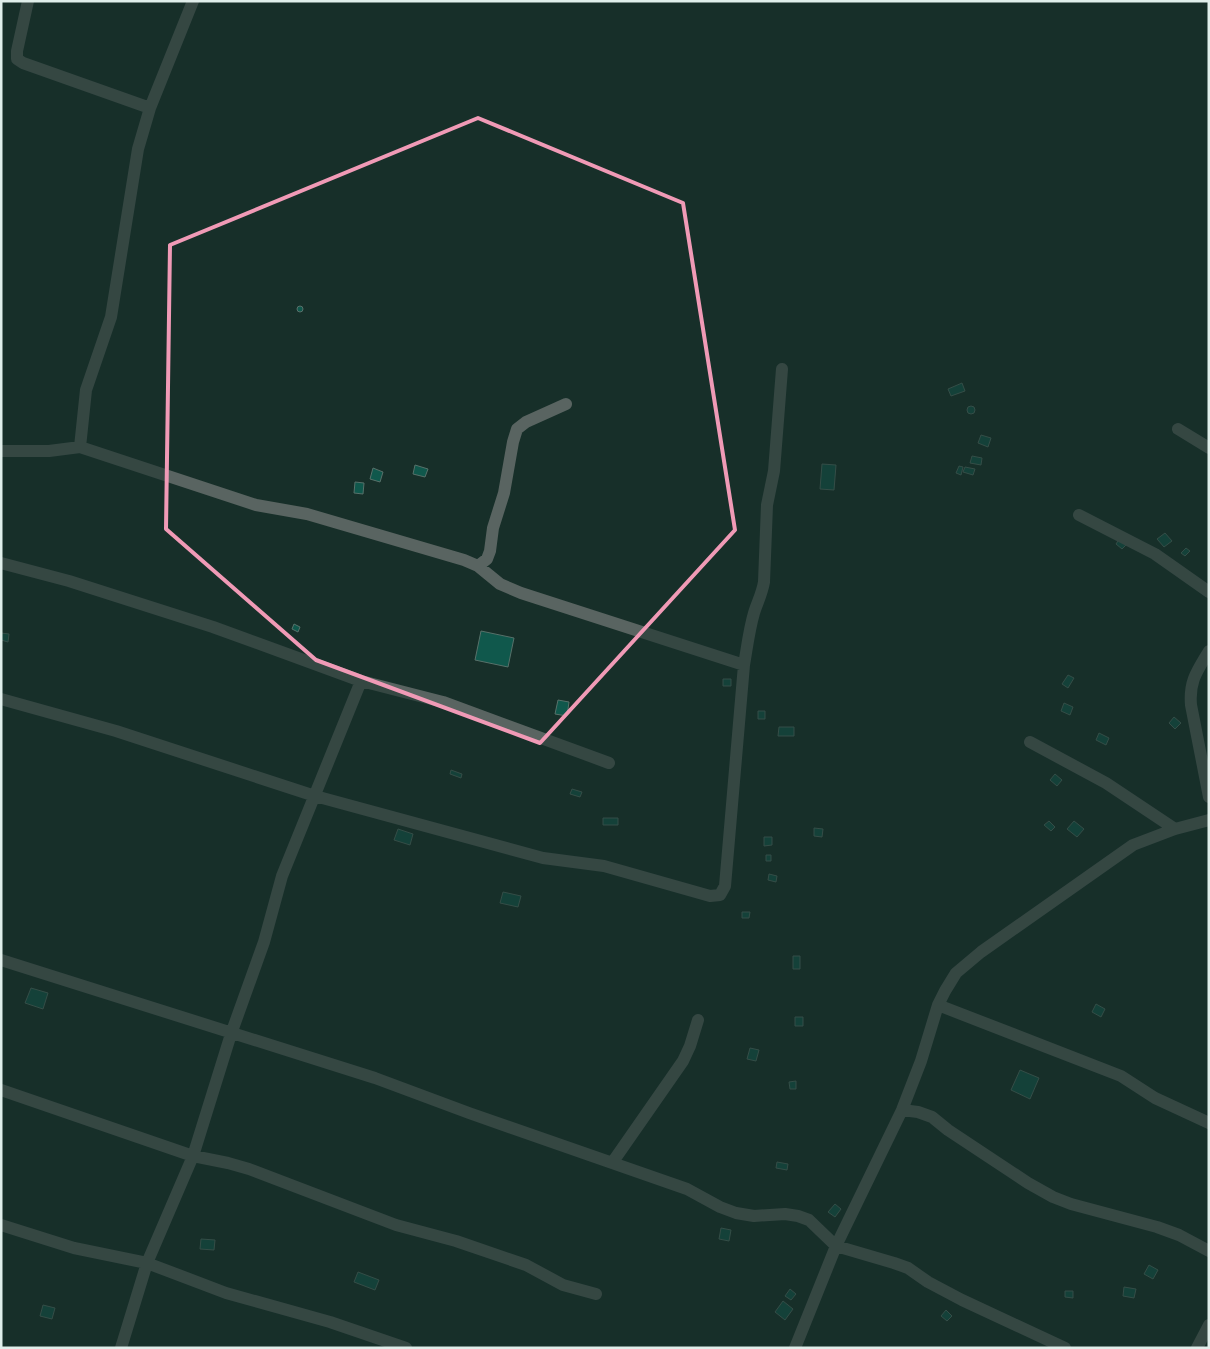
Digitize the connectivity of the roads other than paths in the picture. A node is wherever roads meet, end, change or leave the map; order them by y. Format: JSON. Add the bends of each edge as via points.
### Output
{"nodes":[{"id":1,"x":28,"y":1,"type":"edge"},
{"id":2,"x":192,"y":1,"type":"edge"},
{"id":3,"x":150,"y":108,"type":"junction"},
{"id":4,"x":782,"y":369,"type":"dead end"},
{"id":5,"x":566,"y":404,"type":"dead end"},
{"id":6,"x":1178,"y":429,"type":"dead end"},
{"id":7,"x":80,"y":447,"type":"junction"},
{"id":8,"x":1209,"y":448,"type":"edge"},
{"id":9,"x":1,"y":451,"type":"edge"},
{"id":10,"x":1079,"y":515,"type":"dead end"},
{"id":11,"x":1,"y":563,"type":"edge"},
{"id":12,"x":478,"y":566,"type":"junction"},
{"id":13,"x":1209,"y":592,"type":"edge"},
{"id":14,"x":1209,"y":651,"type":"edge"},
{"id":15,"x":744,"y":665,"type":"junction"},
{"id":16,"x":361,"y":681,"type":"junction"},
{"id":17,"x":1,"y":699,"type":"edge"},
{"id":18,"x":1030,"y":742,"type":"dead end"},
{"id":19,"x":609,"y":763,"type":"dead end"},
{"id":20,"x":314,"y":796,"type":"junction"},
{"id":21,"x":1209,"y":797,"type":"edge"},
{"id":22,"x":1209,"y":820,"type":"edge"},
{"id":23,"x":1175,"y":829,"type":"junction"},
{"id":24,"x":1,"y":960,"type":"edge"},
{"id":25,"x":938,"y":1005,"type":"junction"},
{"id":26,"x":698,"y":1020,"type":"dead end"},
{"id":27,"x":231,"y":1034,"type":"junction"},
{"id":28,"x":1,"y":1090,"type":"edge"},
{"id":29,"x":902,"y":1110,"type":"junction"},
{"id":30,"x":1209,"y":1123,"type":"edge"},
{"id":31,"x":193,"y":1156,"type":"junction"},
{"id":32,"x":612,"y":1163,"type":"junction"},
{"id":33,"x":1,"y":1225,"type":"edge"},
{"id":34,"x":836,"y":1246,"type":"junction"},
{"id":35,"x":1209,"y":1251,"type":"edge"},
{"id":36,"x":147,"y":1263,"type":"junction"},
{"id":37,"x":596,"y":1294,"type":"dead end"},
{"id":38,"x":1209,"y":1325,"type":"edge"},
{"id":39,"x":121,"y":1348,"type":"edge"},
{"id":40,"x":406,"y":1348,"type":"edge"},
{"id":41,"x":795,"y":1348,"type":"edge"},
{"id":42,"x":1065,"y":1348,"type":"edge"},
{"id":43,"x":1197,"y":1348,"type":"edge"}],
"edges":[{"from":1,"to":3,"type":"street","via":[[17,59]]},
{"from":2,"to":3,"type":"street"},
{"from":3,"to":7,"type":"street","via":[[138,149],[111,317],[86,390]]},
{"from":4,"to":15,"type":"street","via":[[774,471],[767,505],[764,582],[750,629]]},
{"from":5,"to":12,"type":"street","via":[[526,422],[517,430],[490,552]]},
{"from":6,"to":8,"type":"street"},
{"from":7,"to":9,"type":"street"},
{"from":7,"to":12,"type":"street","via":[[256,505],[307,514]]},
{"from":10,"to":13,"type":"street","via":[[1155,554]]},
{"from":11,"to":16,"type":"street","via":[[213,626]]},
{"from":12,"to":15,"type":"street","via":[[500,584],[521,593]]},
{"from":14,"to":21,"type":"street","via":[[1192,678],[1190,692]]},
{"from":15,"to":20,"type":"street","via":[[725,886],[720,895],[710,896],[604,866],[543,858]]},
{"from":16,"to":19,"type":"street","via":[[443,702]]},
{"from":16,"to":20,"type":"street"},
{"from":17,"to":20,"type":"street","via":[[116,731]]},
{"from":18,"to":23,"type":"street","via":[[1106,783]]},
{"from":20,"to":27,"type":"street","via":[[282,876],[266,936]]},
{"from":22,"to":23,"type":"street"},
{"from":23,"to":25,"type":"street","via":[[1133,845],[981,952],[956,973]]},
{"from":24,"to":27,"type":"street"},
{"from":25,"to":29,"type":"street"},
{"from":25,"to":30,"type":"street","via":[[1121,1076],[1155,1098]]},
{"from":26,"to":32,"type":"street","via":[[683,1061]]},
{"from":27,"to":31,"type":"street"},
{"from":27,"to":32,"type":"street","via":[[376,1078]]},
{"from":28,"to":31,"type":"street"},
{"from":29,"to":34,"type":"street"},
{"from":29,"to":35,"type":"street","via":[[932,1117],[1020,1178],[1054,1197],[1157,1227]]},
{"from":31,"to":36,"type":"street"},
{"from":31,"to":37,"type":"street","via":[[249,1169],[396,1225],[526,1265],[563,1285]]},
{"from":32,"to":34,"type":"street","via":[[687,1188],[736,1213],[754,1216],[785,1214],[809,1220]]},
{"from":33,"to":36,"type":"street","via":[[74,1248]]},
{"from":34,"to":41,"type":"street"},
{"from":34,"to":42,"type":"street","via":[[908,1268],[962,1300]]},
{"from":36,"to":39,"type":"street"},
{"from":36,"to":40,"type":"street","via":[[219,1291],[330,1322]]},
{"from":38,"to":43,"type":"street"}]}
